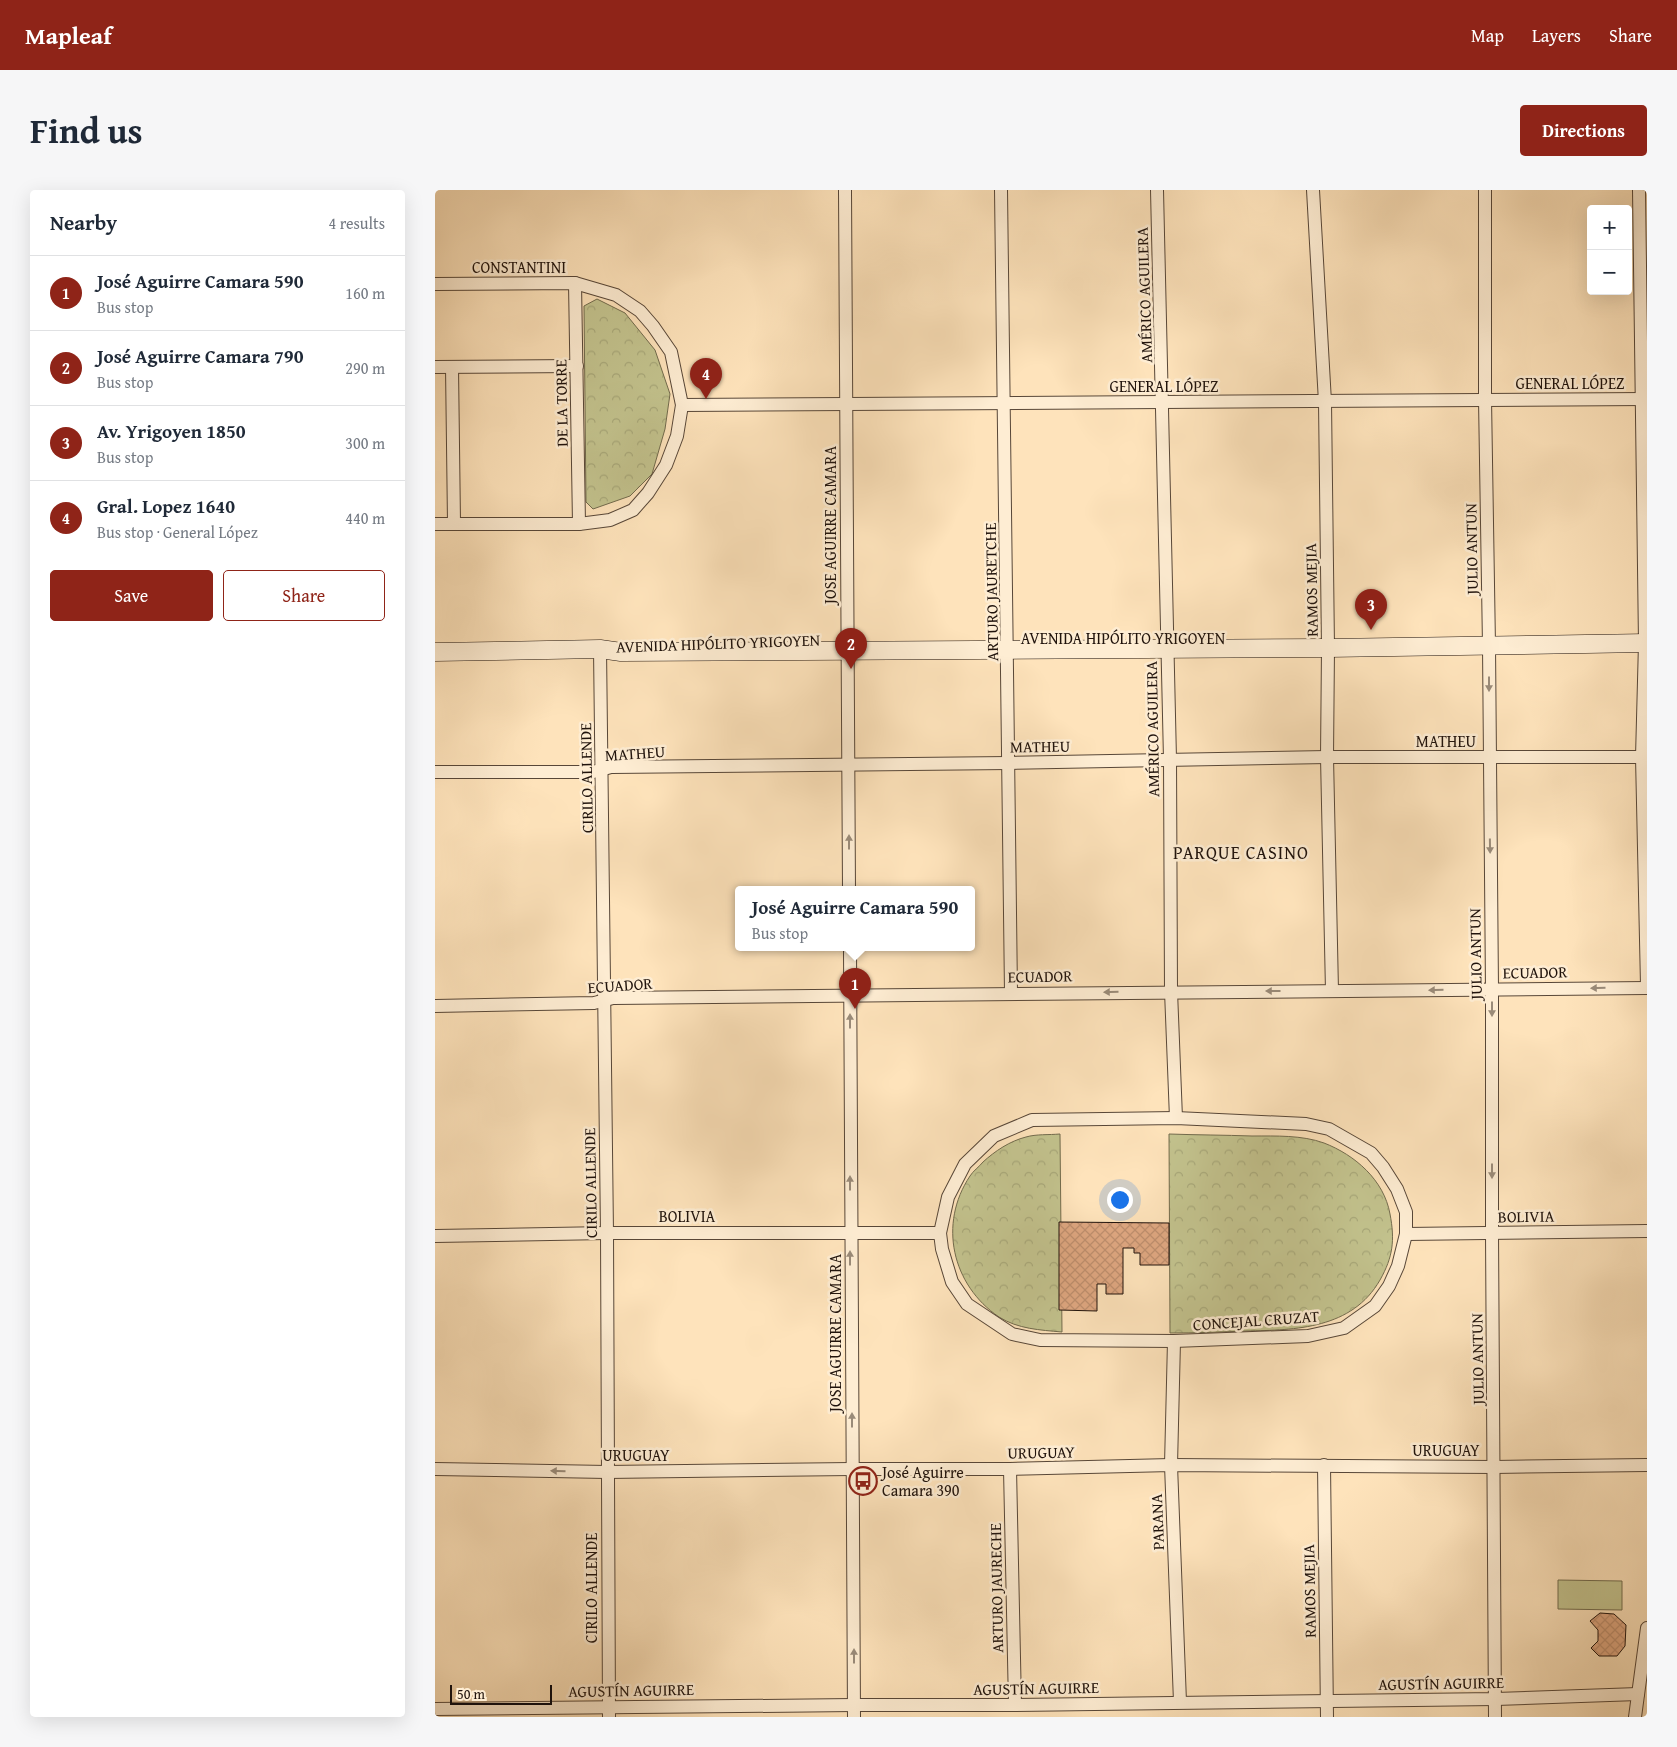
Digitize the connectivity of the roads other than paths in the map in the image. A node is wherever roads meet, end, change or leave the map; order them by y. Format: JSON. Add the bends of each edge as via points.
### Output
{"nodes":[{"id":1,"x":845,"y":190,"type":"edge"},
{"id":2,"x":1001,"y":190,"type":"edge"},
{"id":3,"x":1157,"y":190,"type":"edge"},
{"id":4,"x":1313,"y":190,"type":"edge"},
{"id":5,"x":1485,"y":190,"type":"edge"},
{"id":6,"x":1639,"y":190,"type":"edge"},
{"id":7,"x":575,"y":283,"type":"junction"},
{"id":8,"x":435,"y":284,"type":"edge"},
{"id":9,"x":577,"y":366,"type":"junction"},
{"id":10,"x":435,"y":367,"type":"edge"},
{"id":11,"x":452,"y":367,"type":"junction"},
{"id":12,"x":1485,"y":399,"type":"junction"},
{"id":13,"x":1645,"y":399,"type":"edge"},
{"id":14,"x":1163,"y":402,"type":"junction"},
{"id":15,"x":1325,"y":402,"type":"junction"},
{"id":16,"x":1005,"y":403,"type":"junction"},
{"id":17,"x":682,"y":406,"type":"junction"},
{"id":18,"x":846,"y":406,"type":"junction"},
{"id":19,"x":454,"y":523,"type":"junction"},
{"id":20,"x":435,"y":524,"type":"edge"},
{"id":21,"x":579,"y":524,"type":"junction"},
{"id":22,"x":1646,"y":637,"type":"edge"},
{"id":23,"x":1489,"y":640,"type":"junction"},
{"id":24,"x":1007,"y":643,"type":"junction"},
{"id":25,"x":1328,"y":643,"type":"junction"},
{"id":26,"x":847,"y":644,"type":"junction"},
{"id":27,"x":1167,"y":644,"type":"junction"},
{"id":28,"x":600,"y":649,"type":"junction"},
{"id":29,"x":435,"y":652,"type":"edge"},
{"id":30,"x":1327,"y":757,"type":"junction"},
{"id":31,"x":1489,"y":757,"type":"junction"},
{"id":32,"x":1645,"y":757,"type":"edge"},
{"id":33,"x":1170,"y":759,"type":"junction"},
{"id":34,"x":1009,"y":763,"type":"junction"},
{"id":35,"x":849,"y":764,"type":"junction"},
{"id":36,"x":602,"y":770,"type":"junction"},
{"id":37,"x":435,"y":772,"type":"edge"},
{"id":38,"x":849,"y":886,"type":"edge"},
{"id":39,"x":850,"y":951,"type":"edge"},
{"id":40,"x":1647,"y":987,"type":"edge"},
{"id":41,"x":1492,"y":989,"type":"junction"},
{"id":42,"x":1171,"y":991,"type":"junction"},
{"id":43,"x":1332,"y":991,"type":"junction"},
{"id":44,"x":1011,"y":993,"type":"junction"},
{"id":45,"x":850,"y":996,"type":"junction"},
{"id":46,"x":604,"y":1001,"type":"junction"},
{"id":47,"x":435,"y":1006,"type":"edge"},
{"id":48,"x":1176,"y":1118,"type":"junction"},
{"id":49,"x":1647,"y":1231,"type":"edge"},
{"id":50,"x":607,"y":1232,"type":"junction"},
{"id":51,"x":850,"y":1232,"type":"junction"},
{"id":52,"x":940,"y":1233,"type":"junction"},
{"id":53,"x":1492,"y":1233,"type":"junction"},
{"id":54,"x":1406,"y":1234,"type":"junction"},
{"id":55,"x":435,"y":1236,"type":"edge"},
{"id":56,"x":1174,"y":1341,"type":"junction"},
{"id":57,"x":1171,"y":1465,"type":"junction"},
{"id":58,"x":1324,"y":1465,"type":"junction"},
{"id":59,"x":1647,"y":1466,"type":"edge"},
{"id":60,"x":1494,"y":1467,"type":"junction"},
{"id":61,"x":435,"y":1469,"type":"edge"},
{"id":62,"x":852,"y":1469,"type":"junction"},
{"id":63,"x":1010,"y":1469,"type":"junction"},
{"id":64,"x":607,"y":1472,"type":"junction"},
{"id":65,"x":1647,"y":1628,"type":"edge"},
{"id":66,"x":1644,"y":1668,"type":"edge"},
{"id":67,"x":1638,"y":1694,"type":"junction"},
{"id":68,"x":1496,"y":1699,"type":"junction"},
{"id":69,"x":1327,"y":1701,"type":"junction"},
{"id":70,"x":1180,"y":1702,"type":"junction"},
{"id":71,"x":1093,"y":1704,"type":"junction"},
{"id":72,"x":1015,"y":1705,"type":"junction"},
{"id":73,"x":435,"y":1708,"type":"edge"},
{"id":74,"x":854,"y":1711,"type":"edge"},
{"id":75,"x":609,"y":1712,"type":"edge"},
{"id":76,"x":1093,"y":1717,"type":"edge"},
{"id":77,"x":1327,"y":1717,"type":"edge"},
{"id":78,"x":1495,"y":1717,"type":"edge"},
{"id":79,"x":1635,"y":1717,"type":"edge"}],
"edges":[{"from":1,"to":18,"type":"street","name":"JOSE AGUIRRE CAMARA"},
{"from":2,"to":16,"type":"street","name":"ARTURO JAURETCHE"},
{"from":3,"to":14,"type":"street","name":"AMÉRICO AGUILERA"},
{"from":4,"to":15,"type":"street","name":"RAMOS MEJIA"},
{"from":5,"to":12,"type":"street","name":"JULIO ANTUN"},
{"from":6,"to":13,"type":"street"},
{"from":7,"to":8,"type":"street","name":"CONSTANTINI"},
{"from":7,"to":9,"type":"street","name":"DE LA TORRE"},
{"from":7,"to":17,"type":"street","name":"CONSTANTINI","via":[[616,295],[640,311],[671,352]]},
{"from":9,"to":11,"type":"street"},
{"from":9,"to":21,"type":"street","name":"DE LA TORRE"},
{"from":10,"to":11,"type":"street"},
{"from":11,"to":19,"type":"street"},
{"from":12,"to":13,"type":"street","name":"GENERAL LÓPEZ"},
{"from":12,"to":15,"type":"street","name":"GENERAL LÓPEZ"},
{"from":12,"to":23,"type":"street","name":"JULIO ANTUN"},
{"from":13,"to":22,"type":"street"},
{"from":14,"to":15,"type":"street","name":"GENERAL LÓPEZ"},
{"from":14,"to":16,"type":"street","name":"GENERAL LÓPEZ"},
{"from":14,"to":27,"type":"street","name":"AMÉRICO AGUILERA"},
{"from":15,"to":25,"type":"street","name":"RAMOS MEJIA"},
{"from":16,"to":18,"type":"street","name":"GENERAL LÓPEZ"},
{"from":16,"to":24,"type":"street","name":"ARTURO JAURETCHE"},
{"from":17,"to":18,"type":"street","name":"GENERAL LÓPEZ"},
{"from":17,"to":21,"type":"street","via":[[677,436],[666,465],[648,493],[633,510],[611,520]]},
{"from":18,"to":26,"type":"street","name":"JOSE AGUIRRE CAMARA"},
{"from":19,"to":20,"type":"street"},
{"from":19,"to":21,"type":"street"},
{"from":22,"to":23,"type":"main road","name":"AVENIDA HIPÓLITO YRIGOYEN"},
{"from":22,"to":32,"type":"street"},
{"from":23,"to":25,"type":"main road","name":"AVENIDA HIPÓLITO YRIGOYEN"},
{"from":23,"to":31,"type":"street","name":"JULIO ANTUN","one_way":true},
{"from":24,"to":26,"type":"main road","name":"AVENIDA HIPÓLITO YRIGOYEN"},
{"from":24,"to":27,"type":"main road","name":"AVENIDA HIPÓLITO YRIGOYEN"},
{"from":24,"to":34,"type":"street","name":"ARTURO JAURETCHE"},
{"from":25,"to":27,"type":"main road","name":"AVENIDA HIPÓLITO YRIGOYEN"},
{"from":25,"to":30,"type":"street","name":"RAMOS MEJIA"},
{"from":26,"to":28,"type":"main road","name":"AVENIDA HIPÓLITO YRIGOYEN","via":[[621,652]]},
{"from":26,"to":35,"type":"street","name":"JOSE AGUIRRE CAMARA"},
{"from":27,"to":33,"type":"street","name":"AMÉRICO AGUILERA"},
{"from":28,"to":29,"type":"main road","name":"AVENIDA HIPÓLITO YRIGOYEN"},
{"from":28,"to":36,"type":"street","name":"CIRILO ALLENDE"},
{"from":30,"to":31,"type":"street","name":"MATHEU"},
{"from":30,"to":33,"type":"street","name":"MATHEU"},
{"from":30,"to":43,"type":"street","name":"RAMOS MEJIA"},
{"from":31,"to":32,"type":"street","name":"MATHEU"},
{"from":31,"to":41,"type":"street","name":"JULIO ANTUN","one_way":true},
{"from":32,"to":40,"type":"street"},
{"from":33,"to":34,"type":"street","name":"MATHEU"},
{"from":33,"to":42,"type":"street","name":"AMÉRICO AGUILERA"},
{"from":34,"to":35,"type":"street","name":"MATHEU"},
{"from":34,"to":44,"type":"street","name":"ARTURO JAURETCHE"},
{"from":35,"to":36,"type":"street","name":"MATHEU"},
{"from":38,"to":35,"type":"street","name":"JOSE AGUIRRE CAMARA","one_way":true},
{"from":36,"to":37,"type":"street","name":"MATHEU"},
{"from":36,"to":46,"type":"street","name":"CIRILO ALLENDE"},
{"from":39,"to":45,"type":"street","name":"JOSE AGUIRRE CAMARA"},
{"from":40,"to":41,"type":"street","name":"ECUADOR","one_way":true},
{"from":41,"to":43,"type":"street","name":"ECUADOR","one_way":true},
{"from":41,"to":53,"type":"street","name":"JULIO ANTUN","one_way":true},
{"from":43,"to":42,"type":"street","name":"ECUADOR","one_way":true},
{"from":42,"to":44,"type":"street","name":"ECUADOR","one_way":true},
{"from":42,"to":48,"type":"street","name":"AMÉRICO AGUILERA"},
{"from":44,"to":45,"type":"street","name":"ECUADOR"},
{"from":45,"to":46,"type":"street","name":"ECUADOR","via":[[613,998]]},
{"from":51,"to":45,"type":"street","name":"JOSE AGUIRRE CAMARA","one_way":true},
{"from":46,"to":47,"type":"street","name":"ECUADOR"},
{"from":46,"to":50,"type":"street","name":"CIRILO ALLENDE"},
{"from":48,"to":52,"type":"street","name":"CONCEJAL CRUZAT","via":[[1032,1120],[994,1136],[965,1164],[948,1197]]},
{"from":48,"to":54,"type":"street","name":"CONCEJAL CRUZAT","via":[[1306,1124],[1329,1129],[1371,1153],[1383,1168],[1397,1189],[1406,1212]]},
{"from":49,"to":53,"type":"street","name":"BOLIVIA"},
{"from":50,"to":51,"type":"street","name":"BOLIVIA"},
{"from":50,"to":55,"type":"street","name":"BOLIVIA"},
{"from":50,"to":64,"type":"street","name":"CIRILO ALLENDE"},
{"from":51,"to":52,"type":"street","name":"BOLIVIA"},
{"from":62,"to":51,"type":"street","name":"JOSE AGUIRRE CAMARA","one_way":true},
{"from":52,"to":56,"type":"street","name":"CONCEJAL CRUZAT","via":[[941,1249],[952,1282],[967,1304],[1012,1334],[1040,1340]]},
{"from":53,"to":54,"type":"street","name":"BOLIVIA"},
{"from":53,"to":60,"type":"street","name":"JULIO ANTUN"},
{"from":54,"to":56,"type":"street","name":"CONCEJAL CRUZAT","via":[[1389,1286],[1375,1306],[1344,1328],[1308,1336]]},
{"from":56,"to":57,"type":"street","name":"PARANA"},
{"from":57,"to":58,"type":"street","name":"URUGUAY"},
{"from":57,"to":63,"type":"street","name":"URUGUAY"},
{"from":57,"to":70,"type":"street","name":"PARANA"},
{"from":58,"to":60,"type":"street","name":"URUGUAY"},
{"from":58,"to":69,"type":"street","name":"RAMOS MEJIA"},
{"from":59,"to":60,"type":"street","name":"URUGUAY"},
{"from":60,"to":68,"type":"street","name":"JULIO ANTUN"},
{"from":64,"to":61,"type":"street","name":"URUGUAY","one_way":true},
{"from":62,"to":63,"type":"street","name":"URUGUAY"},
{"from":62,"to":64,"type":"street","name":"URUGUAY"},
{"from":74,"to":62,"type":"street","name":"JOSE AGUIRRE CAMARA","one_way":true},
{"from":63,"to":72,"type":"street","name":"ARTURO JAURECHE"},
{"from":64,"to":75,"type":"street","name":"CIRILO ALLENDE"},
{"from":65,"to":66,"type":"street"},
{"from":66,"to":67,"type":"street"},
{"from":67,"to":68,"type":"street","name":"AGUSTÍN AGUIRRE"},
{"from":67,"to":79,"type":"street"},
{"from":68,"to":69,"type":"street","name":"AGUSTÍN AGUIRRE"},
{"from":68,"to":78,"type":"street","name":"JULIO ANTUN"},
{"from":69,"to":70,"type":"street","name":"AGUSTÍN AGUIRRE"},
{"from":69,"to":77,"type":"street","name":"RAMOS MEJIA"},
{"from":70,"to":71,"type":"street","name":"AGUSTÍN AGUIRRE"},
{"from":71,"to":72,"type":"street","name":"AGUSTÍN AGUIRRE"},
{"from":71,"to":76,"type":"street"},
{"from":72,"to":74,"type":"street","name":"AGUSTÍN AGUIRRE"},
{"from":73,"to":75,"type":"street","name":"AGUSTÍN AGUIRRE"},
{"from":74,"to":75,"type":"street","name":"AGUSTÍN AGUIRRE"}]}
